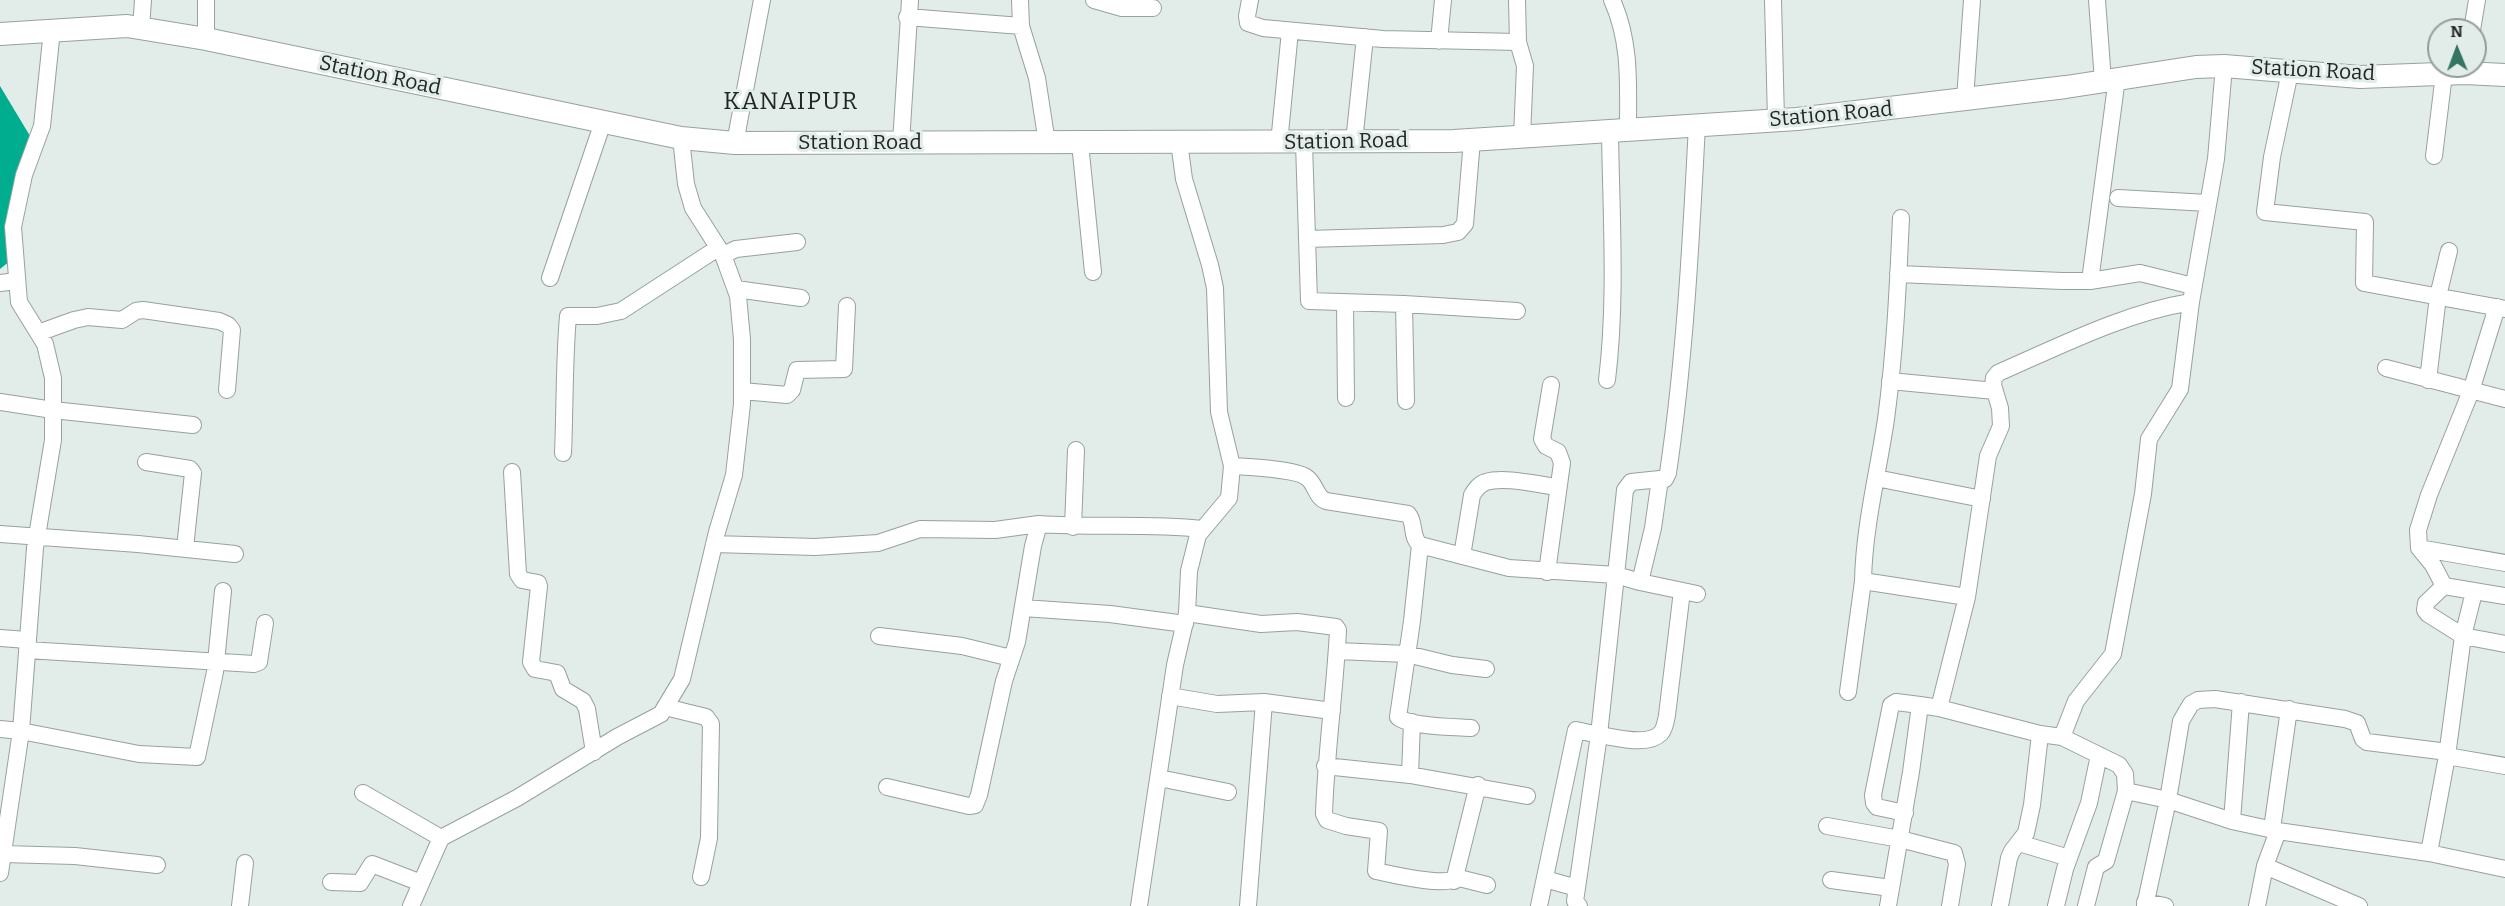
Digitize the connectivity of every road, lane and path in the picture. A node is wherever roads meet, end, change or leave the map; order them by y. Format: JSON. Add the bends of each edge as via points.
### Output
{"nodes":[{"id":1,"x":143,"y":0,"type":"edge"},
{"id":2,"x":206,"y":0,"type":"edge"},
{"id":3,"x":762,"y":0,"type":"edge"},
{"id":4,"x":910,"y":0,"type":"edge"},
{"id":5,"x":1020,"y":0,"type":"edge"},
{"id":6,"x":1094,"y":0,"type":"edge"},
{"id":7,"x":1250,"y":0,"type":"edge"},
{"id":8,"x":1443,"y":0,"type":"edge"},
{"id":9,"x":1517,"y":0,"type":"edge"},
{"id":10,"x":1612,"y":0,"type":"edge"},
{"id":11,"x":1773,"y":0,"type":"edge"},
{"id":12,"x":1972,"y":0,"type":"edge"},
{"id":13,"x":2097,"y":0,"type":"edge"},
{"id":14,"x":2477,"y":0,"type":"edge"},
{"id":15,"x":1154,"y":8,"type":"dead end"},
{"id":16,"x":907,"y":17,"type":"junction"},
{"id":17,"x":2474,"y":18,"type":"edge"},
{"id":18,"x":1021,"y":26,"type":"junction"},
{"id":19,"x":141,"y":28,"type":"junction"},
{"id":20,"x":52,"y":30,"type":"junction"},
{"id":21,"x":1290,"y":31,"type":"junction"},
{"id":22,"x":0,"y":34,"type":"edge"},
{"id":23,"x":1365,"y":37,"type":"junction"},
{"id":24,"x":199,"y":38,"type":"junction"},
{"id":25,"x":1439,"y":40,"type":"junction"},
{"id":26,"x":1518,"y":42,"type":"junction"},
{"id":27,"x":2224,"y":66,"type":"junction"},
{"id":28,"x":2290,"y":72,"type":"junction"},
{"id":29,"x":2427,"y":73,"type":"edge"},
{"id":30,"x":2487,"y":73,"type":"edge"},
{"id":31,"x":2505,"y":75,"type":"edge"},
{"id":32,"x":2457,"y":78,"type":"edge"},
{"id":33,"x":2110,"y":80,"type":"junction"},
{"id":34,"x":1965,"y":99,"type":"junction"},
{"id":35,"x":1776,"y":120,"type":"junction"},
{"id":36,"x":603,"y":122,"type":"junction"},
{"id":37,"x":1697,"y":125,"type":"junction"},
{"id":38,"x":1619,"y":130,"type":"junction"},
{"id":39,"x":1522,"y":136,"type":"junction"},
{"id":40,"x":681,"y":138,"type":"junction"},
{"id":41,"x":1472,"y":140,"type":"junction"},
{"id":42,"x":1179,"y":142,"type":"junction"},
{"id":43,"x":1354,"y":142,"type":"junction"},
{"id":44,"x":735,"y":143,"type":"junction"},
{"id":45,"x":901,"y":143,"type":"junction"},
{"id":46,"x":1047,"y":143,"type":"junction"},
{"id":47,"x":1080,"y":143,"type":"junction"},
{"id":48,"x":1279,"y":143,"type":"junction"},
{"id":49,"x":1304,"y":143,"type":"junction"},
{"id":50,"x":2434,"y":156,"type":"dead end"},
{"id":51,"x":2118,"y":198,"type":"dead end"},
{"id":52,"x":2208,"y":203,"type":"junction"},
{"id":53,"x":1901,"y":218,"type":"dead end"},
{"id":54,"x":1307,"y":239,"type":"junction"},
{"id":55,"x":796,"y":242,"type":"dead end"},
{"id":56,"x":721,"y":251,"type":"junction"},
{"id":57,"x":2449,"y":251,"type":"dead end"},
{"id":58,"x":1093,"y":272,"type":"dead end"},
{"id":59,"x":1898,"y":274,"type":"junction"},
{"id":60,"x":550,"y":278,"type":"dead end"},
{"id":61,"x":2090,"y":280,"type":"junction"},
{"id":62,"x":8,"y":282,"type":"edge"},
{"id":63,"x":736,"y":289,"type":"junction"},
{"id":64,"x":2192,"y":294,"type":"junction"},
{"id":65,"x":2438,"y":296,"type":"junction"},
{"id":66,"x":801,"y":298,"type":"dead end"},
{"id":67,"x":1345,"y":303,"type":"junction"},
{"id":68,"x":1404,"y":304,"type":"junction"},
{"id":69,"x":847,"y":306,"type":"dead end"},
{"id":70,"x":2501,"y":308,"type":"edge"},
{"id":71,"x":1517,"y":311,"type":"dead end"},
{"id":72,"x":38,"y":333,"type":"junction"},
{"id":73,"x":2386,"y":368,"type":"dead end"},
{"id":74,"x":1606,"y":380,"type":"dead end"},
{"id":75,"x":2428,"y":380,"type":"junction"},
{"id":76,"x":1890,"y":381,"type":"junction"},
{"id":77,"x":1551,"y":385,"type":"dead end"},
{"id":78,"x":227,"y":390,"type":"dead end"},
{"id":79,"x":742,"y":391,"type":"junction"},
{"id":80,"x":1995,"y":391,"type":"junction"},
{"id":81,"x":2471,"y":391,"type":"junction"},
{"id":82,"x":1346,"y":398,"type":"dead end"},
{"id":83,"x":2505,"y":399,"type":"edge"},
{"id":84,"x":1406,"y":401,"type":"dead end"},
{"id":85,"x":0,"y":402,"type":"edge"},
{"id":86,"x":53,"y":410,"type":"junction"},
{"id":87,"x":193,"y":425,"type":"dead end"},
{"id":88,"x":1076,"y":450,"type":"dead end"},
{"id":89,"x":563,"y":453,"type":"dead end"},
{"id":90,"x":146,"y":462,"type":"dead end"},
{"id":91,"x":1232,"y":466,"type":"junction"},
{"id":92,"x":512,"y":472,"type":"dead end"},
{"id":93,"x":1876,"y":478,"type":"junction"},
{"id":94,"x":1660,"y":480,"type":"junction"},
{"id":95,"x":1558,"y":487,"type":"junction"},
{"id":96,"x":1982,"y":499,"type":"junction"},
{"id":97,"x":1039,"y":524,"type":"junction"},
{"id":98,"x":1072,"y":527,"type":"junction"},
{"id":99,"x":1203,"y":529,"type":"junction"},
{"id":100,"x":0,"y":534,"type":"edge"},
{"id":101,"x":37,"y":536,"type":"junction"},
{"id":102,"x":714,"y":544,"type":"junction"},
{"id":103,"x":1419,"y":545,"type":"junction"},
{"id":104,"x":185,"y":548,"type":"junction"},
{"id":105,"x":2419,"y":548,"type":"junction"},
{"id":106,"x":235,"y":554,"type":"dead end"},
{"id":107,"x":1462,"y":556,"type":"junction"},
{"id":108,"x":2505,"y":563,"type":"edge"},
{"id":109,"x":1547,"y":572,"type":"junction"},
{"id":110,"x":1616,"y":575,"type":"junction"},
{"id":111,"x":1863,"y":581,"type":"junction"},
{"id":112,"x":1641,"y":582,"type":"junction"},
{"id":113,"x":2444,"y":586,"type":"junction"},
{"id":114,"x":223,"y":591,"type":"dead end"},
{"id":115,"x":2474,"y":592,"type":"junction"},
{"id":116,"x":2505,"y":596,"type":"edge"},
{"id":117,"x":1967,"y":597,"type":"junction"},
{"id":118,"x":1023,"y":608,"type":"junction"},
{"id":119,"x":1186,"y":618,"type":"junction"},
{"id":120,"x":264,"y":623,"type":"dead end"},
{"id":121,"x":879,"y":636,"type":"dead end"},
{"id":122,"x":2463,"y":636,"type":"junction"},
{"id":123,"x":0,"y":638,"type":"edge"},
{"id":124,"x":2505,"y":644,"type":"edge"},
{"id":125,"x":27,"y":645,"type":"junction"},
{"id":126,"x":1337,"y":651,"type":"junction"},
{"id":127,"x":1407,"y":654,"type":"junction"},
{"id":128,"x":1011,"y":658,"type":"junction"},
{"id":129,"x":216,"y":662,"type":"junction"},
{"id":130,"x":1486,"y":669,"type":"dead end"},
{"id":131,"x":1848,"y":692,"type":"dead end"},
{"id":132,"x":1170,"y":696,"type":"junction"},
{"id":133,"x":1264,"y":702,"type":"junction"},
{"id":134,"x":2241,"y":702,"type":"junction"},
{"id":135,"x":1920,"y":705,"type":"junction"},
{"id":136,"x":665,"y":707,"type":"junction"},
{"id":137,"x":1939,"y":708,"type":"junction"},
{"id":138,"x":2289,"y":709,"type":"junction"},
{"id":139,"x":1332,"y":711,"type":"junction"},
{"id":140,"x":1412,"y":722,"type":"junction"},
{"id":141,"x":1472,"y":728,"type":"dead end"},
{"id":142,"x":0,"y":729,"type":"edge"},
{"id":143,"x":21,"y":730,"type":"junction"},
{"id":144,"x":2040,"y":734,"type":"junction"},
{"id":145,"x":1599,"y":735,"type":"junction"},
{"id":146,"x":2062,"y":737,"type":"junction"},
{"id":147,"x":594,"y":752,"type":"junction"},
{"id":148,"x":2448,"y":754,"type":"junction"},
{"id":149,"x":2099,"y":755,"type":"junction"},
{"id":150,"x":1325,"y":766,"type":"junction"},
{"id":151,"x":2505,"y":766,"type":"edge"},
{"id":152,"x":1410,"y":775,"type":"junction"},
{"id":153,"x":1159,"y":778,"type":"junction"},
{"id":154,"x":1478,"y":786,"type":"junction"},
{"id":155,"x":887,"y":787,"type":"dead end"},
{"id":156,"x":2126,"y":791,"type":"junction"},
{"id":157,"x":1228,"y":792,"type":"dead end"},
{"id":158,"x":363,"y":793,"type":"dead end"},
{"id":159,"x":1527,"y":796,"type":"dead end"},
{"id":160,"x":2168,"y":800,"type":"junction"},
{"id":161,"x":1905,"y":813,"type":"junction"},
{"id":162,"x":5,"y":814,"type":"edge"},
{"id":163,"x":2232,"y":821,"type":"junction"},
{"id":164,"x":1827,"y":826,"type":"dead end"},
{"id":165,"x":2275,"y":830,"type":"junction"},
{"id":166,"x":441,"y":838,"type":"junction"},
{"id":167,"x":1900,"y":839,"type":"junction"},
{"id":168,"x":2019,"y":843,"type":"junction"},
{"id":169,"x":2428,"y":853,"type":"junction"},
{"id":170,"x":3,"y":855,"type":"junction"},
{"id":171,"x":2069,"y":858,"type":"junction"},
{"id":172,"x":245,"y":863,"type":"dead end"},
{"id":173,"x":157,"y":865,"type":"dead end"},
{"id":174,"x":2265,"y":866,"type":"junction"},
{"id":175,"x":2505,"y":869,"type":"edge"},
{"id":176,"x":0,"y":873,"type":"edge"},
{"id":177,"x":701,"y":877,"type":"dead end"},
{"id":178,"x":1545,"y":879,"type":"junction"},
{"id":179,"x":1831,"y":880,"type":"dead end"},
{"id":180,"x":1454,"y":881,"type":"junction"},
{"id":181,"x":331,"y":882,"type":"dead end"},
{"id":182,"x":421,"y":883,"type":"junction"},
{"id":183,"x":1487,"y":885,"type":"dead end"},
{"id":184,"x":1577,"y":888,"type":"junction"},
{"id":185,"x":1892,"y":888,"type":"junction"},
{"id":186,"x":2145,"y":904,"type":"edge"},
{"id":187,"x":240,"y":906,"type":"edge"},
{"id":188,"x":411,"y":906,"type":"edge"},
{"id":189,"x":1139,"y":906,"type":"edge"},
{"id":190,"x":1248,"y":906,"type":"edge"},
{"id":191,"x":1539,"y":906,"type":"edge"},
{"id":192,"x":1579,"y":906,"type":"edge"},
{"id":193,"x":1888,"y":906,"type":"edge"},
{"id":194,"x":1950,"y":906,"type":"edge"},
{"id":195,"x":2000,"y":906,"type":"edge"},
{"id":196,"x":2056,"y":906,"type":"edge"},
{"id":197,"x":2086,"y":906,"type":"edge"},
{"id":198,"x":2165,"y":906,"type":"edge"},
{"id":199,"x":2257,"y":906,"type":"edge"},
{"id":200,"x":2359,"y":906,"type":"edge"}],
"edges":[{"from":1,"to":19,"type":"street"},
{"from":2,"to":24,"type":"street"},
{"from":3,"to":44,"type":"street"},
{"from":4,"to":16,"type":"street"},
{"from":5,"to":18,"type":"street"},
{"from":6,"to":15,"type":"street","via":[[1122,8]]},
{"from":7,"to":21,"type":"street","via":[[1248,23]]},
{"from":8,"to":25,"type":"street"},
{"from":9,"to":26,"type":"street"},
{"from":10,"to":38,"type":"street","via":[[1623,23],[1626,44]]},
{"from":11,"to":35,"type":"street"},
{"from":12,"to":34,"type":"street"},
{"from":13,"to":33,"type":"street"},
{"from":14,"to":17,"type":"street"},
{"from":16,"to":18,"type":"street"},
{"from":16,"to":45,"type":"street"},
{"from":18,"to":46,"type":"street","via":[[1037,78]]},
{"from":19,"to":20,"type":"main road","name":"Station Road"},
{"from":19,"to":24,"type":"main road","name":"Station Road"},
{"from":20,"to":22,"type":"main road","name":"Station Road"},
{"from":20,"to":62,"type":"street","via":[[42,126],[24,175],[13,227]]},
{"from":21,"to":23,"type":"street"},
{"from":21,"to":48,"type":"street"},
{"from":23,"to":25,"type":"street"},
{"from":23,"to":43,"type":"street"},
{"from":24,"to":36,"type":"main road","name":"Station Road"},
{"from":25,"to":26,"type":"street"},
{"from":26,"to":39,"type":"street","via":[[1525,66]]},
{"from":27,"to":28,"type":"main road","name":"Station Road"},
{"from":27,"to":33,"type":"main road","name":"Station Road"},
{"from":27,"to":52,"type":"street"},
{"from":28,"to":29,"type":"main road","name":"Station Road","via":[[2360,76]]},
{"from":28,"to":65,"type":"street","via":[[2265,212],[2365,222],[2364,283]]},
{"from":30,"to":31,"type":"main road","name":"Station Road"},
{"from":32,"to":50,"type":"street"},
{"from":33,"to":34,"type":"main road","name":"Station Road"},
{"from":33,"to":61,"type":"street"},
{"from":34,"to":35,"type":"main road","name":"Station Road"},
{"from":35,"to":37,"type":"main road","name":"Station Road"},
{"from":36,"to":40,"type":"main road","name":"Station Road"},
{"from":36,"to":60,"type":"street"},
{"from":37,"to":38,"type":"main road","name":"Station Road"},
{"from":37,"to":94,"type":"street","via":[[1676,420],[1668,473]]},
{"from":38,"to":39,"type":"main road","name":"Station Road"},
{"from":38,"to":74,"type":"street","via":[[1612,331]]},
{"from":39,"to":41,"type":"main road","name":"Station Road"},
{"from":40,"to":44,"type":"main road","name":"Station Road"},
{"from":40,"to":56,"type":"street","via":[[693,208]]},
{"from":41,"to":43,"type":"main road","name":"Station Road"},
{"from":41,"to":54,"type":"street","via":[[1466,224],[1458,232]]},
{"from":42,"to":47,"type":"main road","name":"Station Road"},
{"from":42,"to":48,"type":"main road","name":"Station Road"},
{"from":42,"to":91,"type":"street","via":[[1184,179],[1215,288],[1220,412]]},
{"from":43,"to":49,"type":"main road","name":"Station Road"},
{"from":44,"to":45,"type":"main road","name":"Station Road"},
{"from":45,"to":46,"type":"main road","name":"Station Road"},
{"from":46,"to":47,"type":"main road","name":"Station Road"},
{"from":47,"to":58,"type":"street"},
{"from":48,"to":49,"type":"main road","name":"Station Road"},
{"from":49,"to":54,"type":"street"},
{"from":51,"to":52,"type":"street"},
{"from":52,"to":64,"type":"street"},
{"from":53,"to":59,"type":"street"},
{"from":54,"to":67,"type":"street","via":[[1309,301]]},
{"from":55,"to":56,"type":"street"},
{"from":56,"to":63,"type":"street"},
{"from":56,"to":89,"type":"street","via":[[621,311],[568,316]]},
{"from":57,"to":65,"type":"street"},
{"from":59,"to":61,"type":"street"},
{"from":59,"to":76,"type":"street"},
{"from":61,"to":64,"type":"street","via":[[2140,273]]},
{"from":62,"to":72,"type":"street"},
{"from":63,"to":66,"type":"street"},
{"from":63,"to":79,"type":"street","via":[[742,339]]},
{"from":64,"to":80,"type":"street","via":[[1998,373],[1994,378]]},
{"from":64,"to":146,"type":"street","via":[[2180,389],[2149,439],[2143,494],[2113,654],[2076,702]]},
{"from":65,"to":70,"type":"street"},
{"from":65,"to":75,"type":"street"},
{"from":67,"to":68,"type":"street"},
{"from":67,"to":82,"type":"street"},
{"from":68,"to":71,"type":"street"},
{"from":68,"to":84,"type":"street"},
{"from":69,"to":79,"type":"street","via":[[844,369],[797,370],[787,395]]},
{"from":70,"to":81,"type":"street"},
{"from":72,"to":78,"type":"street","via":[[88,317],[122,320],[143,310],[219,321],[232,330]]},
{"from":72,"to":86,"type":"street","via":[[45,344],[53,378]]},
{"from":73,"to":75,"type":"street"},
{"from":75,"to":81,"type":"street"},
{"from":76,"to":80,"type":"street"},
{"from":76,"to":93,"type":"street"},
{"from":77,"to":95,"type":"street","via":[[1542,439],[1561,456]]},
{"from":79,"to":102,"type":"street","via":[[735,475]]},
{"from":80,"to":96,"type":"street","via":[[2001,426],[1988,456]]},
{"from":81,"to":83,"type":"street"},
{"from":81,"to":105,"type":"street","via":[[2422,514]]},
{"from":85,"to":86,"type":"street"},
{"from":86,"to":87,"type":"street"},
{"from":86,"to":101,"type":"street","via":[[53,440]]},
{"from":88,"to":98,"type":"street"},
{"from":90,"to":104,"type":"street","via":[[190,469],[193,473]]},
{"from":91,"to":99,"type":"street","via":[[1228,498]]},
{"from":91,"to":103,"type":"street","via":[[1298,473],[1311,481],[1318,496],[1326,501],[1408,514]]},
{"from":92,"to":147,"type":"street","via":[[518,574],[522,580],[539,586],[531,662],[535,669],[557,673],[563,688],[583,701]]},
{"from":93,"to":96,"type":"street"},
{"from":93,"to":111,"type":"street","via":[[1863,550]]},
{"from":94,"to":110,"type":"street","via":[[1631,482],[1626,486]]},
{"from":94,"to":112,"type":"street"},
{"from":95,"to":107,"type":"street","via":[[1485,482],[1473,495]]},
{"from":95,"to":109,"type":"street"},
{"from":96,"to":117,"type":"street"},
{"from":97,"to":98,"type":"street"},
{"from":97,"to":102,"type":"street","via":[[995,530],[921,529],[878,543],[815,547]]},
{"from":97,"to":118,"type":"street"},
{"from":98,"to":99,"type":"street","via":[[1162,525]]},
{"from":99,"to":119,"type":"street","via":[[1189,571]]},
{"from":100,"to":101,"type":"street"},
{"from":101,"to":104,"type":"street"},
{"from":101,"to":125,"type":"street"},
{"from":102,"to":136,"type":"street","via":[[682,679]]},
{"from":103,"to":107,"type":"street"},
{"from":103,"to":127,"type":"street"},
{"from":104,"to":106,"type":"street"},
{"from":105,"to":108,"type":"street"},
{"from":105,"to":113,"type":"street"},
{"from":107,"to":109,"type":"street","via":[[1509,568]]},
{"from":109,"to":110,"type":"street"},
{"from":110,"to":112,"type":"street"},
{"from":110,"to":145,"type":"street"},
{"from":111,"to":117,"type":"street"},
{"from":111,"to":131,"type":"street"},
{"from":112,"to":145,"type":"street","via":[[1690,592],[1663,731],[1645,740]]},
{"from":113,"to":115,"type":"street"},
{"from":113,"to":122,"type":"street","via":[[2426,603],[2425,610]]},
{"from":114,"to":129,"type":"street"},
{"from":115,"to":116,"type":"street"},
{"from":115,"to":122,"type":"street"},
{"from":117,"to":137,"type":"street"},
{"from":118,"to":119,"type":"street"},
{"from":118,"to":128,"type":"street"},
{"from":119,"to":126,"type":"street","via":[[1330,625],[1338,630]]},
{"from":119,"to":132,"type":"street"},
{"from":120,"to":129,"type":"street","via":[[259,662]]},
{"from":121,"to":128,"type":"street","via":[[962,646]]},
{"from":122,"to":124,"type":"street"},
{"from":122,"to":148,"type":"street"},
{"from":123,"to":125,"type":"street"},
{"from":125,"to":129,"type":"street"},
{"from":125,"to":143,"type":"street"},
{"from":126,"to":127,"type":"street"},
{"from":126,"to":139,"type":"street"},
{"from":127,"to":130,"type":"street"},
{"from":127,"to":140,"type":"street","via":[[1398,717]]},
{"from":128,"to":155,"type":"street","via":[[975,805]]},
{"from":129,"to":143,"type":"street","via":[[197,757],[139,754]]},
{"from":132,"to":133,"type":"street","via":[[1216,704]]},
{"from":132,"to":153,"type":"street"},
{"from":133,"to":139,"type":"street"},
{"from":133,"to":190,"type":"street"},
{"from":134,"to":138,"type":"street"},
{"from":134,"to":160,"type":"street","via":[[2198,700],[2184,712]]},
{"from":134,"to":163,"type":"street"},
{"from":135,"to":137,"type":"street"},
{"from":135,"to":161,"type":"street"},
{"from":135,"to":161,"type":"street","via":[[1891,705],[1873,795],[1877,807]]},
{"from":136,"to":147,"type":"street","via":[[661,714]]},
{"from":136,"to":177,"type":"street","via":[[706,717],[711,724],[709,838]]},
{"from":137,"to":144,"type":"street"},
{"from":138,"to":148,"type":"street","via":[[2354,721],[2367,742]]},
{"from":138,"to":165,"type":"street"},
{"from":139,"to":150,"type":"street"},
{"from":140,"to":141,"type":"street"},
{"from":140,"to":152,"type":"street"},
{"from":142,"to":143,"type":"street"},
{"from":143,"to":162,"type":"street"},
{"from":144,"to":146,"type":"street"},
{"from":144,"to":168,"type":"street","via":[[2032,805],[2026,833]]},
{"from":145,"to":178,"type":"street","via":[[1576,730]]},
{"from":145,"to":184,"type":"street"},
{"from":146,"to":149,"type":"street"},
{"from":147,"to":166,"type":"street"},
{"from":148,"to":151,"type":"street"},
{"from":148,"to":169,"type":"street"},
{"from":149,"to":156,"type":"street","via":[[2123,770]]},
{"from":149,"to":171,"type":"street","via":[[2089,803]]},
{"from":150,"to":152,"type":"street"},
{"from":150,"to":180,"type":"street","via":[[1326,820],[1379,831],[1376,871]]},
{"from":152,"to":154,"type":"street"},
{"from":153,"to":157,"type":"street"},
{"from":153,"to":189,"type":"street"},
{"from":154,"to":159,"type":"street"},
{"from":154,"to":180,"type":"street"},
{"from":156,"to":160,"type":"street"},
{"from":156,"to":197,"type":"street","via":[[2106,861],[2096,867]]},
{"from":158,"to":166,"type":"street"},
{"from":160,"to":163,"type":"street"},
{"from":160,"to":186,"type":"street"},
{"from":161,"to":167,"type":"street"},
{"from":162,"to":170,"type":"street"},
{"from":163,"to":165,"type":"street"},
{"from":164,"to":167,"type":"street"},
{"from":165,"to":169,"type":"street"},
{"from":165,"to":174,"type":"street"},
{"from":166,"to":182,"type":"street"},
{"from":167,"to":185,"type":"street"},
{"from":167,"to":194,"type":"street","via":[[1950,851],[1956,856]]},
{"from":168,"to":171,"type":"street"},
{"from":168,"to":195,"type":"street","via":[[2009,858]]},
{"from":169,"to":175,"type":"street"},
{"from":170,"to":173,"type":"street","via":[[75,856]]},
{"from":170,"to":176,"type":"street"},
{"from":171,"to":196,"type":"street"},
{"from":172,"to":187,"type":"street"},
{"from":174,"to":199,"type":"street"},
{"from":174,"to":200,"type":"street"},
{"from":178,"to":184,"type":"street"},
{"from":178,"to":191,"type":"street"},
{"from":179,"to":185,"type":"street"},
{"from":180,"to":183,"type":"street","via":[[1459,878]]},
{"from":181,"to":182,"type":"street","via":[[360,883],[372,864]]},
{"from":182,"to":188,"type":"street"},
{"from":184,"to":192,"type":"street","via":[[1575,901]]},
{"from":185,"to":193,"type":"street"},
{"from":186,"to":198,"type":"street"}]}
